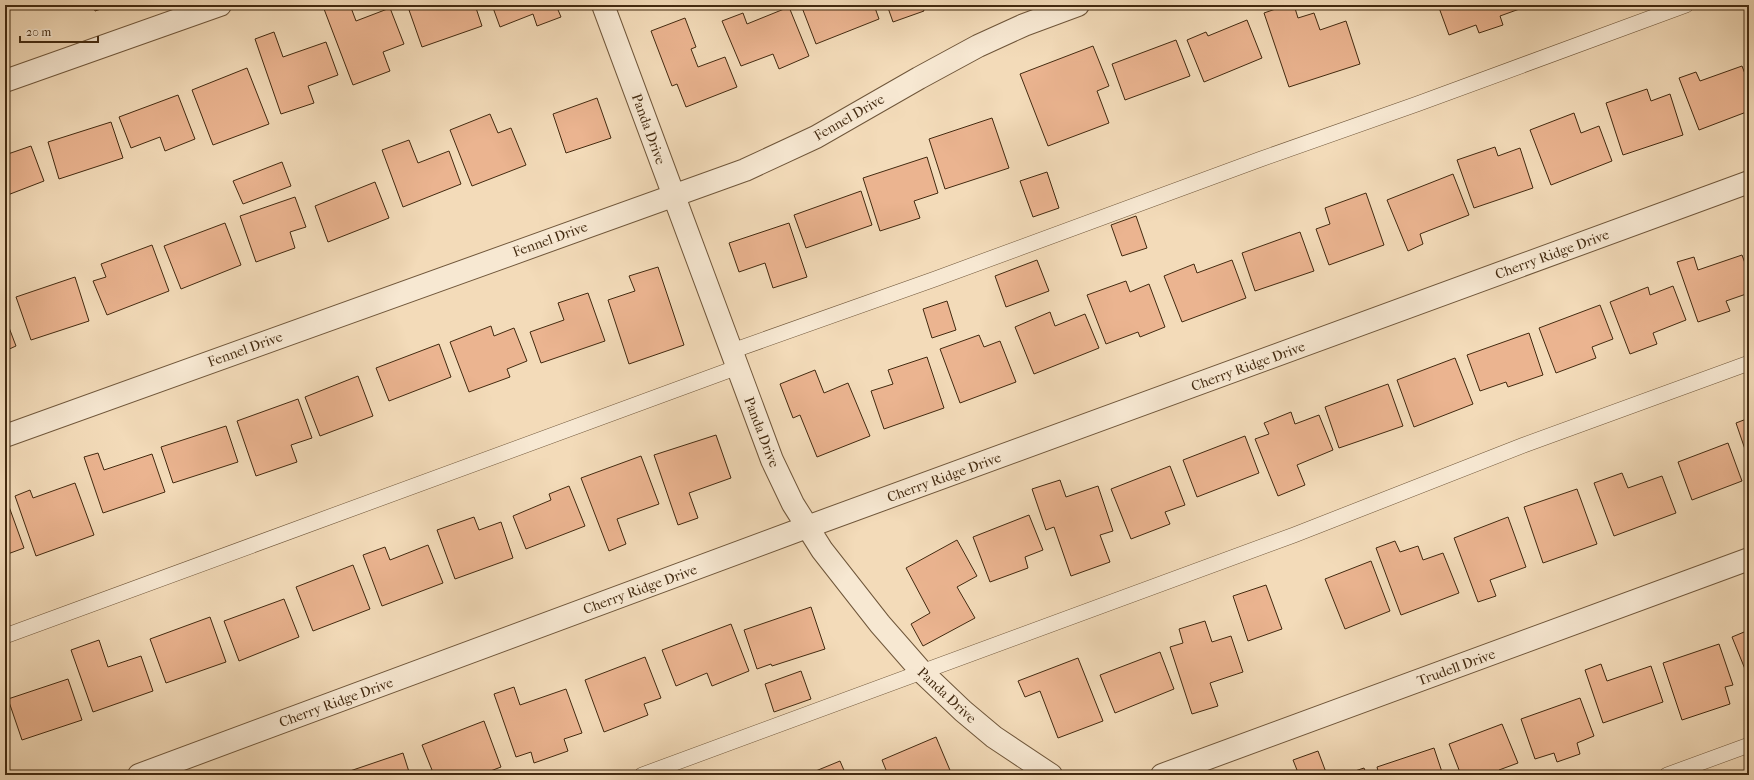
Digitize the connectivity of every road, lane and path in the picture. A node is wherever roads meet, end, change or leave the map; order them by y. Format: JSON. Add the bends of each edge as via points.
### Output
{"nodes":[{"id":1,"x":220,"y":5,"type":"edge"},
{"id":2,"x":603,"y":5,"type":"edge"},
{"id":3,"x":1078,"y":5,"type":"edge"},
{"id":4,"x":1686,"y":5,"type":"edge"},
{"id":5,"x":5,"y":82,"type":"edge"},
{"id":6,"x":1749,"y":182,"type":"edge"},
{"id":7,"x":674,"y":196,"type":"junction"},
{"id":8,"x":735,"y":359,"type":"junction"},
{"id":9,"x":1749,"y":363,"type":"edge"},
{"id":10,"x":5,"y":436,"type":"edge"},
{"id":11,"x":807,"y":527,"type":"junction"},
{"id":12,"x":1749,"y":559,"type":"edge"},
{"id":13,"x":5,"y":636,"type":"edge"},
{"id":14,"x":922,"y":672,"type":"junction"},
{"id":15,"x":1749,"y":745,"type":"edge"},
{"id":16,"x":139,"y":775,"type":"edge"},
{"id":17,"x":642,"y":775,"type":"edge"},
{"id":18,"x":1051,"y":775,"type":"edge"},
{"id":19,"x":1162,"y":775,"type":"edge"},
{"id":20,"x":1667,"y":775,"type":"edge"}],
"edges":[{"from":1,"to":5,"type":"street"},
{"from":2,"to":7,"type":"street","name":"Panda Drive"},
{"from":3,"to":7,"type":"street","name":"Fennel Drive","via":[[978,46],[816,137],[745,170]]},
{"from":4,"to":8,"type":"lane","via":[[935,279]]},
{"from":6,"to":11,"type":"street","name":"Cherry Ridge Drive"},
{"from":7,"to":8,"type":"street","name":"Panda Drive"},
{"from":7,"to":10,"type":"street","name":"Fennel Drive"},
{"from":8,"to":11,"type":"street","name":"Panda Drive","via":[[772,460]]},
{"from":8,"to":13,"type":"lane"},
{"from":9,"to":14,"type":"lane"},
{"from":11,"to":14,"type":"street","name":"Panda Drive","via":[[880,624]]},
{"from":11,"to":16,"type":"street","name":"Cherry Ridge Drive"},
{"from":12,"to":19,"type":"street","name":"Trudell Drive"},
{"from":14,"to":17,"type":"lane"},
{"from":14,"to":18,"type":"street","name":"Panda Drive","via":[[994,737]]},
{"from":15,"to":20,"type":"lane"}]}
